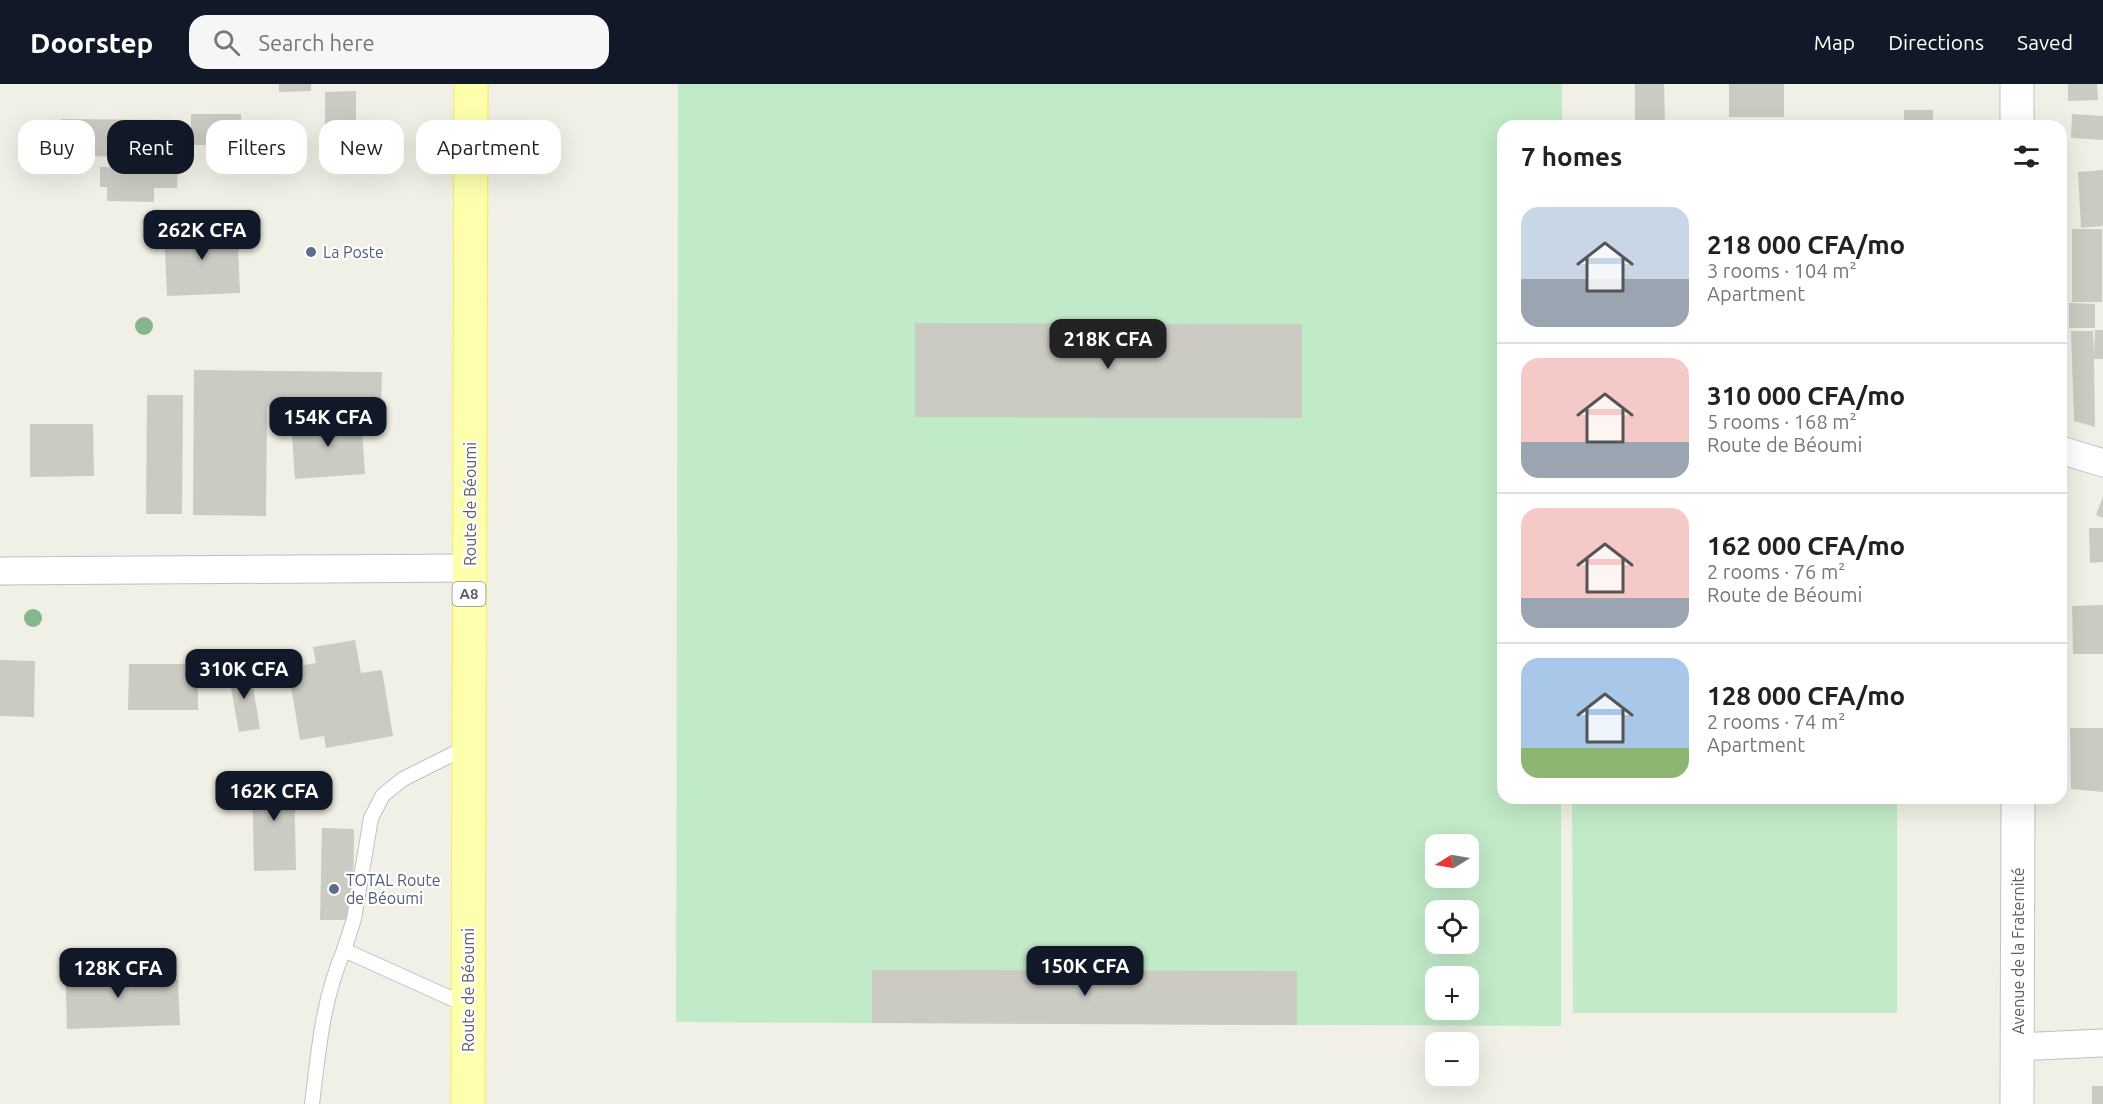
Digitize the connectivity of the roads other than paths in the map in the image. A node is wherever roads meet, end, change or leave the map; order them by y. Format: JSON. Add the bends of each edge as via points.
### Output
{"nodes":[{"id":1,"x":471,"y":84,"type":"edge"},
{"id":2,"x":2017,"y":84,"type":"edge"},
{"id":3,"x":2017,"y":120,"type":"edge"},
{"id":4,"x":2067,"y":452,"type":"edge"},
{"id":5,"x":2103,"y":463,"type":"edge"},
{"id":6,"x":470,"y":568,"type":"junction"},
{"id":7,"x":0,"y":571,"type":"edge"},
{"id":8,"x":469,"y":746,"type":"junction"},
{"id":9,"x":2018,"y":804,"type":"edge"},
{"id":10,"x":344,"y":950,"type":"junction"},
{"id":11,"x":468,"y":1006,"type":"junction"},
{"id":12,"x":2103,"y":1043,"type":"edge"},
{"id":13,"x":2018,"y":1047,"type":"junction"},
{"id":14,"x":312,"y":1104,"type":"edge"},
{"id":15,"x":468,"y":1104,"type":"edge"},
{"id":16,"x":2017,"y":1104,"type":"edge"}],
"edges":[{"from":1,"to":6,"type":"main road","name":"Route de Béoumi","number":"A8"},
{"from":2,"to":3,"type":"street"},
{"from":4,"to":5,"type":"street"},
{"from":6,"to":7,"type":"street"},
{"from":6,"to":8,"type":"main road","name":"Route de Béoumi","number":"A8"},
{"from":8,"to":10,"type":"lane","via":[[403,779],[383,795],[371,818],[354,919]]},
{"from":8,"to":11,"type":"main road","name":"Route de Béoumi","number":"A8"},
{"from":9,"to":13,"type":"street","name":"Avenue de la Fraternité"},
{"from":10,"to":11,"type":"lane"},
{"from":10,"to":14,"type":"lane","via":[[324,1011]]},
{"from":11,"to":15,"type":"main road","name":"Route de Béoumi","number":"A8"},
{"from":12,"to":13,"type":"street"},
{"from":13,"to":16,"type":"street","name":"Avenue de la Fraternité"}]}
